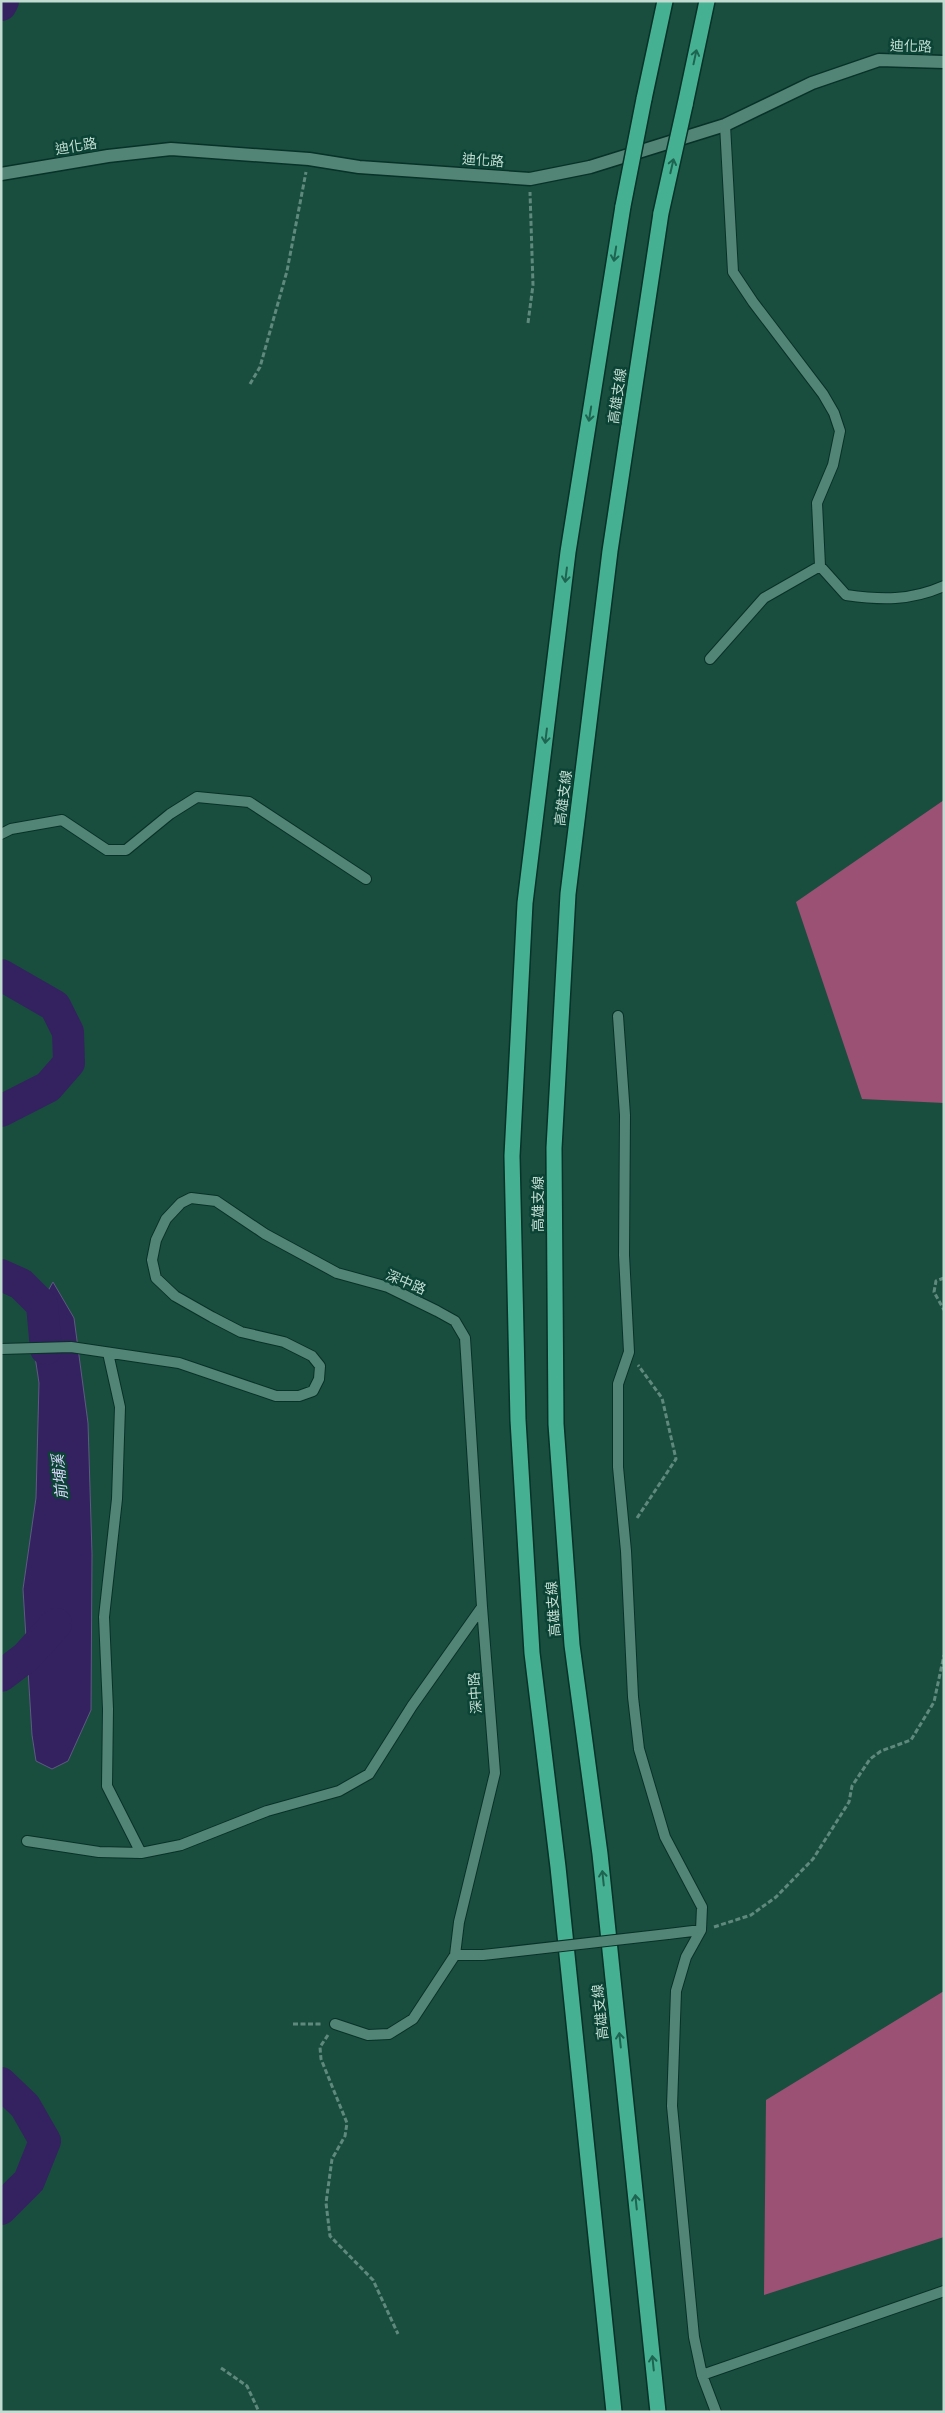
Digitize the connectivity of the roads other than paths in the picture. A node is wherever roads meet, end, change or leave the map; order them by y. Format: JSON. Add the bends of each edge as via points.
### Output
{"nodes":[{"id":1,"x":665,"y":1,"type":"edge"},
{"id":2,"x":707,"y":1,"type":"edge"},
{"id":3,"x":944,"y":62,"type":"edge"},
{"id":4,"x":725,"y":125,"type":"junction"},
{"id":5,"x":1,"y":174,"type":"edge"},
{"id":6,"x":820,"y":566,"type":"junction"},
{"id":7,"x":944,"y":586,"type":"edge"},
{"id":8,"x":710,"y":659,"type":"dead end"},
{"id":9,"x":1,"y":834,"type":"edge"},
{"id":10,"x":366,"y":879,"type":"dead end"},
{"id":11,"x":618,"y":1016,"type":"dead end"},
{"id":12,"x":1,"y":1349,"type":"edge"},
{"id":13,"x":108,"y":1353,"type":"junction"},
{"id":14,"x":482,"y":1606,"type":"junction"},
{"id":15,"x":27,"y":1841,"type":"dead end"},
{"id":16,"x":140,"y":1853,"type":"junction"},
{"id":17,"x":701,"y":1930,"type":"junction"},
{"id":18,"x":455,"y":1955,"type":"junction"},
{"id":19,"x":335,"y":2024,"type":"road end"},
{"id":20,"x":944,"y":2291,"type":"edge"},
{"id":21,"x":702,"y":2375,"type":"junction"},
{"id":22,"x":614,"y":2412,"type":"edge"},
{"id":23,"x":658,"y":2412,"type":"edge"},
{"id":24,"x":716,"y":2412,"type":"edge"}],
"edges":[{"from":1,"to":22,"type":"highway","name":"高雄支線","one_way":true,"bridge":true,"via":[[623,206],[568,552],[526,894],[512,1156],[518,1420],[532,1653],[558,1867]]},
{"from":23,"to":2,"type":"highway","name":"高雄支線","one_way":true,"bridge":true,"via":[[600,1854],[572,1646],[556,1424],[554,1148],[569,884],[610,552],[661,213]]},
{"from":3,"to":4,"type":"street","name":"迪化路","via":[[879,60],[812,83]]},
{"from":4,"to":5,"type":"street","name":"迪化路","via":[[590,167],[530,179],[171,149]]},
{"from":4,"to":6,"type":"lane","via":[[734,272],[822,394],[840,431],[833,465],[817,503]]},
{"from":6,"to":7,"type":"lane","via":[[846,595],[883,600],[928,593]]},
{"from":6,"to":8,"type":"lane","via":[[764,598]]},
{"from":9,"to":10,"type":"lane","via":[[10,829],[62,820],[107,850],[126,850],[170,814],[197,797],[249,802]]},
{"from":11,"to":17,"type":"lane","via":[[625,1114],[624,1255],[629,1352],[618,1384],[618,1467],[633,1697],[638,1748],[665,1837],[702,1907]]},
{"from":12,"to":13,"type":"lane","name":"深中路","via":[[72,1347]]},
{"from":13,"to":14,"type":"lane","name":"深中路","via":[[179,1363],[276,1396],[299,1396],[313,1391],[320,1366],[312,1356],[284,1342],[241,1332],[175,1296],[156,1278],[152,1260],[156,1240],[166,1219],[181,1203],[191,1198],[216,1201],[265,1234],[338,1273],[388,1287],[454,1321],[466,1338]]},
{"from":13,"to":16,"type":"lane","via":[[120,1407],[117,1499],[104,1617],[107,1786]]},
{"from":14,"to":16,"type":"lane","via":[[368,1774],[339,1791],[267,1811],[181,1845]]},
{"from":14,"to":18,"type":"lane","name":"深中路","via":[[495,1773],[459,1922]]},
{"from":15,"to":16,"type":"lane","via":[[99,1852]]},
{"from":17,"to":18,"type":"lane","bridge":true,"via":[[483,1955]]},
{"from":17,"to":21,"type":"lane","via":[[686,1957],[676,1991],[672,2106],[694,2337]]},
{"from":18,"to":19,"type":"lane","name":"深中路","via":[[413,2018],[389,2034],[368,2035]]},
{"from":20,"to":21,"type":"lane"},
{"from":21,"to":24,"type":"lane"}]}
